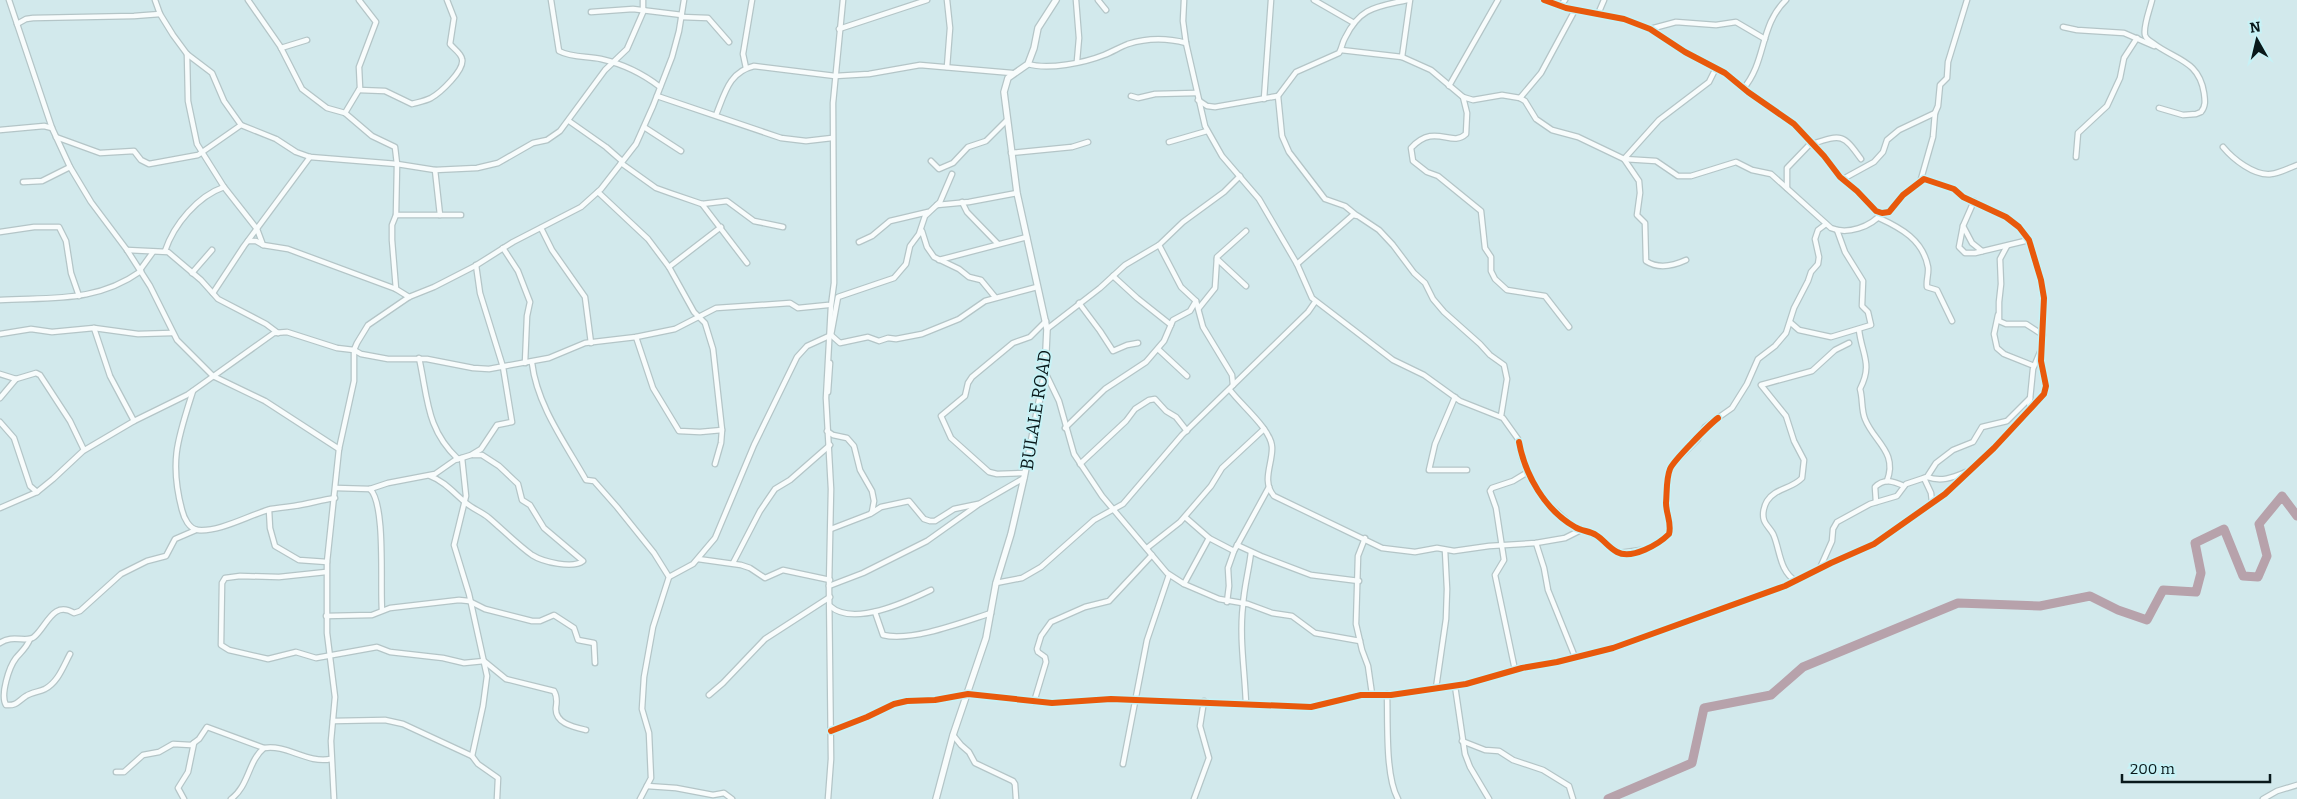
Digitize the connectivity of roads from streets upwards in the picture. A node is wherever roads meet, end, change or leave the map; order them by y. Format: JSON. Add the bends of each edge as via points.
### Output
{"nodes":[{"id":1,"x":9,"y":0,"type":"edge"},
{"id":2,"x":155,"y":0,"type":"edge"},
{"id":3,"x":248,"y":0,"type":"edge"},
{"id":4,"x":359,"y":0,"type":"edge"},
{"id":5,"x":447,"y":0,"type":"edge"},
{"id":6,"x":551,"y":0,"type":"edge"},
{"id":7,"x":643,"y":0,"type":"edge"},
{"id":8,"x":688,"y":0,"type":"edge"},
{"id":9,"x":752,"y":0,"type":"edge"},
{"id":10,"x":843,"y":0,"type":"edge"},
{"id":11,"x":927,"y":0,"type":"edge"},
{"id":12,"x":947,"y":0,"type":"edge"},
{"id":13,"x":1056,"y":0,"type":"edge"},
{"id":14,"x":1076,"y":0,"type":"edge"},
{"id":15,"x":1098,"y":0,"type":"edge"},
{"id":16,"x":1184,"y":0,"type":"edge"},
{"id":17,"x":1271,"y":0,"type":"edge"},
{"id":18,"x":1314,"y":0,"type":"edge"},
{"id":19,"x":1373,"y":0,"type":"edge"},
{"id":20,"x":1408,"y":0,"type":"edge"},
{"id":21,"x":1498,"y":0,"type":"edge"},
{"id":22,"x":1544,"y":0,"type":"edge"},
{"id":23,"x":1565,"y":0,"type":"edge"},
{"id":24,"x":1604,"y":0,"type":"edge"},
{"id":25,"x":1786,"y":0,"type":"edge"},
{"id":26,"x":1967,"y":0,"type":"edge"},
{"id":27,"x":2152,"y":0,"type":"edge"},
{"id":28,"x":683,"y":3,"type":"edge"},
{"id":29,"x":1375,"y":6,"type":"junction"},
{"id":30,"x":1560,"y":6,"type":"junction"},
{"id":31,"x":644,"y":10,"type":"junction"},
{"id":32,"x":1106,"y":10,"type":"dead end"},
{"id":33,"x":1575,"y":10,"type":"junction"},
{"id":34,"x":591,"y":12,"type":"dead end"},
{"id":35,"x":160,"y":14,"type":"junction"},
{"id":36,"x":1598,"y":14,"type":"junction"},
{"id":37,"x":682,"y":16,"type":"junction"},
{"id":38,"x":1354,"y":23,"type":"junction"},
{"id":39,"x":17,"y":24,"type":"junction"},
{"id":40,"x":2063,"y":27,"type":"dead end"},
{"id":41,"x":839,"y":29,"type":"junction"},
{"id":42,"x":1650,"y":29,"type":"junction"},
{"id":43,"x":2137,"y":38,"type":"junction"},
{"id":44,"x":1765,"y":39,"type":"junction"},
{"id":45,"x":307,"y":40,"type":"dead end"},
{"id":46,"x":728,"y":42,"type":"dead end"},
{"id":47,"x":1186,"y":43,"type":"junction"},
{"id":48,"x":281,"y":48,"type":"junction"},
{"id":49,"x":2162,"y":49,"type":"junction"},
{"id":50,"x":1341,"y":50,"type":"junction"},
{"id":51,"x":187,"y":54,"type":"junction"},
{"id":52,"x":1402,"y":57,"type":"junction"},
{"id":53,"x":1077,"y":61,"type":"junction"},
{"id":54,"x":614,"y":63,"type":"junction"},
{"id":55,"x":1028,"y":64,"type":"junction"},
{"id":56,"x":947,"y":67,"type":"junction"},
{"id":57,"x":746,"y":68,"type":"junction"},
{"id":58,"x":1716,"y":68,"type":"junction"},
{"id":59,"x":1012,"y":73,"type":"junction"},
{"id":60,"x":835,"y":76,"type":"junction"},
{"id":61,"x":1449,"y":86,"type":"junction"},
{"id":62,"x":660,"y":87,"type":"junction"},
{"id":63,"x":1744,"y":89,"type":"junction"},
{"id":64,"x":359,"y":90,"type":"junction"},
{"id":65,"x":1196,"y":93,"type":"junction"},
{"id":66,"x":657,"y":96,"type":"junction"},
{"id":67,"x":1131,"y":96,"type":"dead end"},
{"id":68,"x":1278,"y":96,"type":"junction"},
{"id":69,"x":1463,"y":97,"type":"junction"},
{"id":70,"x":1520,"y":98,"type":"junction"},
{"id":71,"x":1264,"y":99,"type":"junction"},
{"id":72,"x":1198,"y":100,"type":"junction"},
{"id":73,"x":2159,"y":108,"type":"dead end"},
{"id":74,"x":345,"y":113,"type":"junction"},
{"id":75,"x":1935,"y":113,"type":"junction"},
{"id":76,"x":716,"y":115,"type":"junction"},
{"id":77,"x":568,"y":121,"type":"junction"},
{"id":78,"x":1006,"y":121,"type":"junction"},
{"id":79,"x":241,"y":125,"type":"junction"},
{"id":80,"x":644,"y":127,"type":"junction"},
{"id":81,"x":52,"y":128,"type":"junction"},
{"id":82,"x":0,"y":130,"type":"edge"},
{"id":83,"x":1207,"y":131,"type":"junction"},
{"id":84,"x":56,"y":137,"type":"junction"},
{"id":85,"x":832,"y":138,"type":"junction"},
{"id":86,"x":1088,"y":142,"type":"dead end"},
{"id":87,"x":1169,"y":142,"type":"dead end"},
{"id":88,"x":1812,"y":144,"type":"junction"},
{"id":89,"x":2223,"y":147,"type":"dead end"},
{"id":90,"x":202,"y":152,"type":"junction"},
{"id":91,"x":681,"y":152,"type":"dead end"},
{"id":92,"x":1011,"y":154,"type":"junction"},
{"id":93,"x":310,"y":157,"type":"junction"},
{"id":94,"x":2076,"y":157,"type":"dead end"},
{"id":95,"x":1624,"y":159,"type":"junction"},
{"id":96,"x":1861,"y":159,"type":"dead end"},
{"id":97,"x":931,"y":161,"type":"dead end"},
{"id":98,"x":621,"y":162,"type":"junction"},
{"id":99,"x":397,"y":164,"type":"junction"},
{"id":100,"x":2297,"y":164,"type":"edge"},
{"id":101,"x":70,"y":168,"type":"junction"},
{"id":102,"x":435,"y":170,"type":"junction"},
{"id":103,"x":952,"y":174,"type":"dead end"},
{"id":104,"x":1240,"y":176,"type":"junction"},
{"id":105,"x":1843,"y":179,"type":"junction"},
{"id":106,"x":1922,"y":179,"type":"junction"},
{"id":107,"x":23,"y":182,"type":"dead end"},
{"id":108,"x":224,"y":187,"type":"junction"},
{"id":109,"x":1787,"y":188,"type":"junction"},
{"id":110,"x":598,"y":192,"type":"junction"},
{"id":111,"x":1017,"y":193,"type":"junction"},
{"id":112,"x":1974,"y":201,"type":"junction"},
{"id":113,"x":962,"y":202,"type":"junction"},
{"id":114,"x":702,"y":204,"type":"junction"},
{"id":115,"x":937,"y":205,"type":"junction"},
{"id":116,"x":928,"y":212,"type":"junction"},
{"id":117,"x":396,"y":215,"type":"junction"},
{"id":118,"x":440,"y":215,"type":"junction"},
{"id":119,"x":462,"y":215,"type":"dead end"},
{"id":120,"x":1356,"y":215,"type":"junction"},
{"id":121,"x":1881,"y":216,"type":"junction"},
{"id":122,"x":1826,"y":224,"type":"junction"},
{"id":123,"x":1964,"y":226,"type":"junction"},
{"id":124,"x":721,"y":227,"type":"junction"},
{"id":125,"x":783,"y":227,"type":"dead end"},
{"id":126,"x":541,"y":228,"type":"junction"},
{"id":127,"x":257,"y":229,"type":"junction"},
{"id":128,"x":921,"y":230,"type":"junction"},
{"id":129,"x":1837,"y":230,"type":"junction"},
{"id":130,"x":1246,"y":231,"type":"dead end"},
{"id":131,"x":0,"y":232,"type":"edge"},
{"id":132,"x":1027,"y":237,"type":"junction"},
{"id":133,"x":2029,"y":240,"type":"junction"},
{"id":134,"x":247,"y":241,"type":"junction"},
{"id":135,"x":859,"y":242,"type":"dead end"},
{"id":136,"x":998,"y":244,"type":"junction"},
{"id":137,"x":263,"y":245,"type":"junction"},
{"id":138,"x":1159,"y":245,"type":"junction"},
{"id":139,"x":2007,"y":246,"type":"junction"},
{"id":140,"x":503,"y":248,"type":"junction"},
{"id":141,"x":127,"y":250,"type":"junction"},
{"id":142,"x":212,"y":250,"type":"dead end"},
{"id":143,"x":165,"y":251,"type":"junction"},
{"id":144,"x":153,"y":252,"type":"junction"},
{"id":145,"x":1982,"y":252,"type":"junction"},
{"id":146,"x":1217,"y":258,"type":"junction"},
{"id":147,"x":938,"y":260,"type":"junction"},
{"id":148,"x":1686,"y":260,"type":"dead end"},
{"id":149,"x":747,"y":263,"type":"dead end"},
{"id":150,"x":1297,"y":264,"type":"junction"},
{"id":151,"x":476,"y":265,"type":"junction"},
{"id":152,"x":669,"y":267,"type":"junction"},
{"id":153,"x":140,"y":271,"type":"junction"},
{"id":154,"x":192,"y":273,"type":"junction"},
{"id":155,"x":1113,"y":276,"type":"junction"},
{"id":156,"x":1246,"y":286,"type":"dead end"},
{"id":157,"x":1037,"y":287,"type":"junction"},
{"id":158,"x":396,"y":289,"type":"junction"},
{"id":159,"x":213,"y":293,"type":"junction"},
{"id":160,"x":80,"y":296,"type":"junction"},
{"id":161,"x":409,"y":296,"type":"junction"},
{"id":162,"x":995,"y":297,"type":"junction"},
{"id":163,"x":0,"y":300,"type":"edge"},
{"id":164,"x":1196,"y":301,"type":"junction"},
{"id":165,"x":1315,"y":302,"type":"junction"},
{"id":166,"x":1079,"y":303,"type":"junction"},
{"id":167,"x":828,"y":305,"type":"dead end"},
{"id":168,"x":1199,"y":308,"type":"junction"},
{"id":169,"x":1999,"y":312,"type":"junction"},
{"id":170,"x":698,"y":316,"type":"junction"},
{"id":171,"x":1046,"y":321,"type":"junction"},
{"id":172,"x":1952,"y":321,"type":"dead end"},
{"id":173,"x":1791,"y":323,"type":"junction"},
{"id":174,"x":1171,"y":325,"type":"junction"},
{"id":175,"x":1569,"y":327,"type":"dead end"},
{"id":176,"x":94,"y":328,"type":"junction"},
{"id":177,"x":1047,"y":329,"type":"junction"},
{"id":178,"x":1859,"y":330,"type":"junction"},
{"id":179,"x":278,"y":332,"type":"junction"},
{"id":180,"x":172,"y":333,"type":"junction"},
{"id":181,"x":0,"y":334,"type":"edge"},
{"id":182,"x":2043,"y":334,"type":"junction"},
{"id":183,"x":830,"y":336,"type":"junction"},
{"id":184,"x":636,"y":337,"type":"junction"},
{"id":185,"x":591,"y":342,"type":"junction"},
{"id":186,"x":1138,"y":343,"type":"dead end"},
{"id":187,"x":1849,"y":343,"type":"dead end"},
{"id":188,"x":1158,"y":349,"type":"junction"},
{"id":189,"x":2042,"y":349,"type":"junction"},
{"id":190,"x":354,"y":350,"type":"junction"},
{"id":191,"x":419,"y":358,"type":"junction"},
{"id":192,"x":532,"y":362,"type":"junction"},
{"id":193,"x":526,"y":363,"type":"junction"},
{"id":194,"x":2034,"y":366,"type":"junction"},
{"id":195,"x":503,"y":367,"type":"junction"},
{"id":196,"x":1045,"y":372,"type":"junction"},
{"id":197,"x":0,"y":374,"type":"edge"},
{"id":198,"x":213,"y":376,"type":"junction"},
{"id":199,"x":1187,"y":376,"type":"dead end"},
{"id":200,"x":16,"y":378,"type":"junction"},
{"id":201,"x":1233,"y":385,"type":"junction"},
{"id":202,"x":1230,"y":390,"type":"junction"},
{"id":203,"x":193,"y":391,"type":"junction"},
{"id":204,"x":1455,"y":397,"type":"junction"},
{"id":205,"x":0,"y":398,"type":"edge"},
{"id":206,"x":2030,"y":398,"type":"junction"},
{"id":207,"x":2029,"y":409,"type":"junction"},
{"id":208,"x":1501,"y":416,"type":"junction"},
{"id":209,"x":134,"y":421,"type":"junction"},
{"id":210,"x":0,"y":422,"type":"edge"},
{"id":211,"x":1065,"y":428,"type":"junction"},
{"id":212,"x":1264,"y":429,"type":"junction"},
{"id":213,"x":722,"y":430,"type":"junction"},
{"id":214,"x":1187,"y":430,"type":"junction"},
{"id":215,"x":827,"y":431,"type":"junction"},
{"id":216,"x":830,"y":445,"type":"junction"},
{"id":217,"x":339,"y":449,"type":"junction"},
{"id":218,"x":84,"y":450,"type":"junction"},
{"id":219,"x":472,"y":455,"type":"junction"},
{"id":220,"x":460,"y":459,"type":"junction"},
{"id":221,"x":715,"y":464,"type":"dead end"},
{"id":222,"x":1080,"y":464,"type":"junction"},
{"id":223,"x":1467,"y":470,"type":"dead end"},
{"id":224,"x":1528,"y":472,"type":"junction"},
{"id":225,"x":1968,"y":472,"type":"junction"},
{"id":226,"x":429,"y":475,"type":"junction"},
{"id":227,"x":1025,"y":475,"type":"junction"},
{"id":228,"x":1925,"y":477,"type":"junction"},
{"id":229,"x":1887,"y":481,"type":"junction"},
{"id":230,"x":1904,"y":486,"type":"junction"},
{"id":231,"x":1269,"y":487,"type":"junction"},
{"id":232,"x":336,"y":488,"type":"junction"},
{"id":233,"x":370,"y":489,"type":"junction"},
{"id":234,"x":37,"y":492,"type":"junction"},
{"id":235,"x":335,"y":498,"type":"junction"},
{"id":236,"x":464,"y":502,"type":"junction"},
{"id":237,"x":1876,"y":502,"type":"junction"},
{"id":238,"x":1932,"y":502,"type":"junction"},
{"id":239,"x":980,"y":504,"type":"junction"},
{"id":240,"x":0,"y":508,"type":"edge"},
{"id":241,"x":1113,"y":508,"type":"junction"},
{"id":242,"x":269,"y":510,"type":"junction"},
{"id":243,"x":872,"y":512,"type":"junction"},
{"id":244,"x":1185,"y":517,"type":"junction"},
{"id":245,"x":831,"y":528,"type":"junction"},
{"id":246,"x":196,"y":530,"type":"junction"},
{"id":247,"x":1582,"y":530,"type":"junction"},
{"id":248,"x":1209,"y":538,"type":"junction"},
{"id":249,"x":1365,"y":538,"type":"junction"},
{"id":250,"x":1536,"y":544,"type":"junction"},
{"id":251,"x":1237,"y":545,"type":"junction"},
{"id":252,"x":1502,"y":546,"type":"junction"},
{"id":253,"x":1147,"y":548,"type":"junction"},
{"id":254,"x":1445,"y":550,"type":"junction"},
{"id":255,"x":1234,"y":551,"type":"junction"},
{"id":256,"x":1251,"y":552,"type":"junction"},
{"id":257,"x":1152,"y":555,"type":"junction"},
{"id":258,"x":698,"y":559,"type":"junction"},
{"id":259,"x":327,"y":562,"type":"junction"},
{"id":260,"x":733,"y":563,"type":"junction"},
{"id":261,"x":1820,"y":568,"type":"junction"},
{"id":262,"x":326,"y":572,"type":"junction"},
{"id":263,"x":1169,"y":574,"type":"junction"},
{"id":264,"x":669,"y":576,"type":"junction"},
{"id":265,"x":830,"y":580,"type":"junction"},
{"id":266,"x":1359,"y":581,"type":"junction"},
{"id":267,"x":1796,"y":581,"type":"junction"},
{"id":268,"x":996,"y":583,"type":"junction"},
{"id":269,"x":1184,"y":584,"type":"junction"},
{"id":270,"x":829,"y":586,"type":"junction"},
{"id":271,"x":931,"y":590,"type":"dead end"},
{"id":272,"x":830,"y":597,"type":"junction"},
{"id":273,"x":469,"y":601,"type":"junction"},
{"id":274,"x":1227,"y":602,"type":"junction"},
{"id":275,"x":1243,"y":604,"type":"junction"},
{"id":276,"x":830,"y":606,"type":"junction"},
{"id":277,"x":382,"y":610,"type":"junction"},
{"id":278,"x":875,"y":612,"type":"junction"},
{"id":279,"x":991,"y":613,"type":"junction"},
{"id":280,"x":326,"y":616,"type":"junction"},
{"id":281,"x":30,"y":639,"type":"junction"},
{"id":282,"x":1360,"y":641,"type":"junction"},
{"id":283,"x":0,"y":643,"type":"edge"},
{"id":284,"x":70,"y":654,"type":"dead end"},
{"id":285,"x":330,"y":655,"type":"junction"},
{"id":286,"x":1575,"y":658,"type":"junction"},
{"id":287,"x":484,"y":661,"type":"junction"},
{"id":288,"x":595,"y":663,"type":"dead end"},
{"id":289,"x":1515,"y":670,"type":"junction"},
{"id":290,"x":1454,"y":686,"type":"junction"},
{"id":291,"x":1436,"y":688,"type":"junction"},
{"id":292,"x":968,"y":694,"type":"junction"},
{"id":293,"x":1372,"y":694,"type":"junction"},
{"id":294,"x":1387,"y":694,"type":"junction"},
{"id":295,"x":708,"y":695,"type":"dead end"},
{"id":296,"x":1136,"y":700,"type":"junction"},
{"id":297,"x":1204,"y":701,"type":"junction"},
{"id":298,"x":1034,"y":702,"type":"junction"},
{"id":299,"x":1246,"y":705,"type":"junction"},
{"id":300,"x":333,"y":722,"type":"junction"},
{"id":301,"x":586,"y":730,"type":"dead end"},
{"id":302,"x":831,"y":731,"type":"junction"},
{"id":303,"x":953,"y":735,"type":"junction"},
{"id":304,"x":1462,"y":741,"type":"junction"},
{"id":305,"x":194,"y":743,"type":"junction"},
{"id":306,"x":264,"y":748,"type":"junction"},
{"id":307,"x":472,"y":756,"type":"junction"},
{"id":308,"x":331,"y":758,"type":"junction"},
{"id":309,"x":1123,"y":764,"type":"dead end"},
{"id":310,"x":116,"y":772,"type":"dead end"},
{"id":311,"x":2297,"y":785,"type":"edge"},
{"id":312,"x":647,"y":786,"type":"junction"},
{"id":313,"x":234,"y":798,"type":"edge"},
{"id":314,"x":184,"y":799,"type":"edge"},
{"id":315,"x":334,"y":799,"type":"edge"},
{"id":316,"x":497,"y":799,"type":"edge"},
{"id":317,"x":640,"y":799,"type":"edge"},
{"id":318,"x":732,"y":799,"type":"edge"},
{"id":319,"x":828,"y":799,"type":"edge"},
{"id":320,"x":936,"y":799,"type":"edge"},
{"id":321,"x":1016,"y":799,"type":"edge"},
{"id":322,"x":1194,"y":799,"type":"edge"},
{"id":323,"x":1398,"y":799,"type":"edge"},
{"id":324,"x":1489,"y":799,"type":"edge"},
{"id":325,"x":1573,"y":799,"type":"edge"},
{"id":326,"x":2263,"y":799,"type":"edge"}],
"edges":[{"from":1,"to":39,"type":"street"},
{"from":2,"to":35,"type":"street"},
{"from":3,"to":48,"type":"street"},
{"from":4,"to":64,"type":"street","via":[[376,22],[360,67]]},
{"from":5,"to":64,"type":"street","via":[[454,18],[450,44],[463,62],[449,83],[429,99],[412,104],[385,91]]},
{"from":6,"to":54,"type":"street","via":[[559,51]]},
{"from":7,"to":31,"type":"street"},
{"from":8,"to":28,"type":"street"},
{"from":9,"to":57,"type":"street","via":[[743,54]]},
{"from":10,"to":41,"type":"street"},
{"from":11,"to":41,"type":"street"},
{"from":12,"to":56,"type":"street","via":[[950,28]]},
{"from":13,"to":55,"type":"street","via":[[1038,28]]},
{"from":14,"to":53,"type":"street"},
{"from":15,"to":32,"type":"street"},
{"from":16,"to":47,"type":"street"},
{"from":17,"to":71,"type":"street"},
{"from":18,"to":38,"type":"street"},
{"from":19,"to":29,"type":"street"},
{"from":20,"to":29,"type":"street"},
{"from":20,"to":52,"type":"street"},
{"from":21,"to":61,"type":"street"},
{"from":22,"to":30,"type":"street"},
{"from":23,"to":30,"type":"street"},
{"from":24,"to":36,"type":"street"},
{"from":25,"to":44,"type":"street","via":[[1775,12]]},
{"from":26,"to":75,"type":"street","via":[[1948,62],[1947,78],[1940,85]]},
{"from":27,"to":49,"type":"street","via":[[2145,34]]},
{"from":28,"to":37,"type":"street"},
{"from":29,"to":38,"type":"street"},
{"from":30,"to":33,"type":"street"},
{"from":31,"to":34,"type":"street"},
{"from":31,"to":37,"type":"street"},
{"from":31,"to":54,"type":"street","via":[[627,49]]},
{"from":33,"to":36,"type":"street"},
{"from":33,"to":70,"type":"street","via":[[1541,73]]},
{"from":35,"to":39,"type":"street","via":[[33,18]]},
{"from":35,"to":51,"type":"street"},
{"from":36,"to":42,"type":"street"},
{"from":37,"to":46,"type":"street","via":[[708,18]]},
{"from":37,"to":62,"type":"street","via":[[672,57]]},
{"from":38,"to":50,"type":"street"},
{"from":39,"to":81,"type":"street"},
{"from":40,"to":43,"type":"street","via":[[2124,33]]},
{"from":41,"to":60,"type":"street"},
{"from":42,"to":44,"type":"street","via":[[1669,23],[1736,22]]},
{"from":42,"to":58,"type":"street"},
{"from":43,"to":49,"type":"street"},
{"from":43,"to":94,"type":"street","via":[[2124,58],[2120,78],[2107,106],[2078,133]]},
{"from":44,"to":63,"type":"street","via":[[1759,64]]},
{"from":45,"to":48,"type":"street"},
{"from":47,"to":53,"type":"street","via":[[1164,39],[1136,42],[1103,56]]},
{"from":47,"to":65,"type":"street"},
{"from":48,"to":74,"type":"street","via":[[302,89],[327,108]]},
{"from":49,"to":73,"type":"street","via":[[2195,70],[2205,104],[2201,112],[2189,115]]},
{"from":50,"to":52,"type":"street"},
{"from":50,"to":68,"type":"street","via":[[1336,56],[1296,72]]},
{"from":51,"to":79,"type":"street","via":[[212,74],[224,101]]},
{"from":51,"to":90,"type":"street","via":[[188,101],[197,144]]},
{"from":52,"to":61,"type":"street","via":[[1431,70]]},
{"from":53,"to":55,"type":"street","via":[[1045,67]]},
{"from":54,"to":62,"type":"street","via":[[644,75]]},
{"from":54,"to":77,"type":"street","via":[[605,70]]},
{"from":55,"to":59,"type":"street"},
{"from":56,"to":59,"type":"street"},
{"from":56,"to":60,"type":"street","via":[[914,65],[869,74]]},
{"from":57,"to":60,"type":"street","via":[[762,66]]},
{"from":57,"to":76,"type":"street","via":[[732,78]]},
{"from":58,"to":63,"type":"street"},
{"from":58,"to":95,"type":"street","via":[[1709,82],[1658,121]]},
{"from":59,"to":78,"type":"street","name":"BULALE ROAD","via":[[1005,84]]},
{"from":60,"to":85,"type":"street"},
{"from":61,"to":69,"type":"street"},
{"from":62,"to":66,"type":"street"},
{"from":63,"to":88,"type":"street","via":[[1786,118]]},
{"from":64,"to":74,"type":"street"},
{"from":65,"to":67,"type":"street"},
{"from":65,"to":72,"type":"street"},
{"from":66,"to":76,"type":"street"},
{"from":66,"to":80,"type":"street"},
{"from":68,"to":71,"type":"street"},
{"from":68,"to":120,"type":"street","via":[[1282,136],[1289,152],[1325,199],[1345,206]]},
{"from":69,"to":70,"type":"street","via":[[1473,100],[1502,95]]},
{"from":69,"to":175,"type":"street","via":[[1467,113],[1464,136],[1452,139],[1436,134],[1428,136],[1412,147],[1412,159],[1481,211],[1484,248],[1491,258],[1491,273],[1500,285],[1508,290],[1546,296]]},
{"from":70,"to":95,"type":"street","via":[[1540,123]]},
{"from":71,"to":72,"type":"street","via":[[1215,107]]},
{"from":72,"to":83,"type":"street"},
{"from":74,"to":99,"type":"street","via":[[372,136],[394,147]]},
{"from":75,"to":105,"type":"street","via":[[1899,130],[1887,140],[1884,152],[1874,162]]},
{"from":75,"to":106,"type":"street"},
{"from":76,"to":85,"type":"street","via":[[758,132],[793,140]]},
{"from":77,"to":98,"type":"street"},
{"from":77,"to":102,"type":"street","via":[[555,135],[533,143],[498,164]]},
{"from":78,"to":92,"type":"street","name":"BULALE ROAD"},
{"from":78,"to":97,"type":"street","via":[[986,141],[968,147],[946,167],[939,169]]},
{"from":79,"to":90,"type":"street"},
{"from":79,"to":93,"type":"street"},
{"from":80,"to":91,"type":"street"},
{"from":80,"to":98,"type":"street","via":[[636,144]]},
{"from":81,"to":82,"type":"street"},
{"from":81,"to":84,"type":"street"},
{"from":83,"to":87,"type":"street"},
{"from":83,"to":104,"type":"street","via":[[1217,149]]},
{"from":84,"to":90,"type":"street","via":[[100,153],[134,151],[141,160],[150,164]]},
{"from":84,"to":101,"type":"street"},
{"from":85,"to":183,"type":"street","via":[[835,247]]},
{"from":86,"to":92,"type":"street"},
{"from":88,"to":96,"type":"street","via":[[1842,138],[1848,140]]},
{"from":88,"to":105,"type":"street"},
{"from":88,"to":109,"type":"street","via":[[1787,168]]},
{"from":89,"to":100,"type":"street","via":[[2236,160],[2266,174]]},
{"from":90,"to":108,"type":"street"},
{"from":92,"to":111,"type":"street","name":"BULALE ROAD"},
{"from":93,"to":99,"type":"street"},
{"from":93,"to":127,"type":"street"},
{"from":95,"to":109,"type":"street","via":[[1655,161],[1678,176],[1691,176],[1737,162],[1752,170],[1768,172]]},
{"from":95,"to":148,"type":"street","via":[[1639,181],[1637,215],[1645,223],[1646,261],[1671,265]]},
{"from":98,"to":110,"type":"street"},
{"from":98,"to":114,"type":"street","via":[[656,188]]},
{"from":99,"to":102,"type":"street"},
{"from":99,"to":117,"type":"street"},
{"from":101,"to":107,"type":"street","via":[[42,181]]},
{"from":101,"to":141,"type":"street"},
{"from":102,"to":118,"type":"street"},
{"from":103,"to":115,"type":"street"},
{"from":104,"to":138,"type":"street"},
{"from":104,"to":150,"type":"street","via":[[1256,193]]},
{"from":105,"to":121,"type":"street"},
{"from":106,"to":112,"type":"street","via":[[1954,189]]},
{"from":106,"to":121,"type":"street"},
{"from":108,"to":127,"type":"street"},
{"from":108,"to":143,"type":"street","via":[[196,204],[174,232]]},
{"from":109,"to":122,"type":"street"},
{"from":110,"to":126,"type":"street","via":[[581,207]]},
{"from":110,"to":152,"type":"street","via":[[634,224]]},
{"from":111,"to":113,"type":"street"},
{"from":111,"to":132,"type":"street","name":"BULALE ROAD"},
{"from":112,"to":123,"type":"street"},
{"from":112,"to":133,"type":"street","via":[[2011,220]]},
{"from":113,"to":115,"type":"street"},
{"from":113,"to":136,"type":"street","via":[[967,212]]},
{"from":114,"to":124,"type":"street"},
{"from":114,"to":125,"type":"street","via":[[727,201],[754,221]]},
{"from":115,"to":116,"type":"street"},
{"from":116,"to":128,"type":"street"},
{"from":116,"to":135,"type":"street","via":[[890,221]]},
{"from":117,"to":118,"type":"street"},
{"from":117,"to":158,"type":"street","via":[[392,225]]},
{"from":118,"to":119,"type":"street"},
{"from":120,"to":150,"type":"street"},
{"from":120,"to":208,"type":"street","via":[[1387,238],[1425,283],[1444,312],[1490,356],[1504,365],[1507,379]]},
{"from":121,"to":129,"type":"street","via":[[1861,227]]},
{"from":121,"to":172,"type":"street","via":[[1918,243],[1928,268],[1927,287],[1937,290]]},
{"from":122,"to":129,"type":"street"},
{"from":122,"to":173,"type":"street","via":[[1818,230],[1815,239],[1818,264],[1810,272]]},
{"from":123,"to":145,"type":"street","via":[[1972,242]]},
{"from":123,"to":145,"type":"street","via":[[1959,242],[1962,251]]},
{"from":124,"to":149,"type":"street"},
{"from":124,"to":152,"type":"street"},
{"from":126,"to":140,"type":"street"},
{"from":126,"to":185,"type":"street","via":[[552,250],[585,297]]},
{"from":127,"to":134,"type":"street"},
{"from":127,"to":137,"type":"street"},
{"from":128,"to":147,"type":"street","via":[[927,247]]},
{"from":128,"to":183,"type":"street","via":[[910,246],[906,263],[894,278],[838,297]]},
{"from":129,"to":178,"type":"street","via":[[1845,252],[1863,281],[1862,306],[1868,312],[1871,324]]},
{"from":130,"to":146,"type":"street"},
{"from":131,"to":160,"type":"street","via":[[59,227],[66,241],[71,273]]},
{"from":132,"to":136,"type":"street"},
{"from":132,"to":157,"type":"street","name":"BULALE ROAD"},
{"from":133,"to":139,"type":"street"},
{"from":133,"to":182,"type":"street","via":[[2041,282]]},
{"from":134,"to":137,"type":"street"},
{"from":134,"to":159,"type":"street"},
{"from":136,"to":147,"type":"street"},
{"from":137,"to":158,"type":"street","via":[[288,250]]},
{"from":138,"to":155,"type":"street","via":[[1130,261]]},
{"from":138,"to":164,"type":"street","via":[[1181,286]]},
{"from":139,"to":145,"type":"street"},
{"from":139,"to":169,"type":"street","via":[[2000,259]]},
{"from":140,"to":151,"type":"street"},
{"from":140,"to":193,"type":"street","via":[[518,271],[530,302]]},
{"from":141,"to":144,"type":"street"},
{"from":141,"to":153,"type":"street"},
{"from":142,"to":154,"type":"street"},
{"from":143,"to":144,"type":"street"},
{"from":143,"to":154,"type":"street"},
{"from":144,"to":153,"type":"street"},
{"from":146,"to":156,"type":"street"},
{"from":146,"to":168,"type":"street","via":[[1215,288]]},
{"from":147,"to":162,"type":"street","via":[[970,278],[981,280]]},
{"from":150,"to":165,"type":"street"},
{"from":151,"to":161,"type":"street","via":[[434,288]]},
{"from":151,"to":195,"type":"street","via":[[480,294]]},
{"from":152,"to":170,"type":"street"},
{"from":153,"to":160,"type":"street","via":[[113,288]]},
{"from":153,"to":180,"type":"street","via":[[162,308]]},
{"from":154,"to":159,"type":"street"},
{"from":155,"to":166,"type":"street"},
{"from":155,"to":174,"type":"street"},
{"from":157,"to":162,"type":"street"},
{"from":157,"to":171,"type":"street","name":"BULALE ROAD"},
{"from":158,"to":161,"type":"street"},
{"from":159,"to":179,"type":"street","via":[[223,303]]},
{"from":160,"to":163,"type":"street"},
{"from":161,"to":190,"type":"street","via":[[368,324]]},
{"from":162,"to":183,"type":"street","via":[[959,319],[922,334],[896,340],[879,341],[868,337],[840,343]]},
{"from":164,"to":168,"type":"street"},
{"from":164,"to":174,"type":"street","via":[[1190,311],[1175,318]]},
{"from":165,"to":201,"type":"street"},
{"from":165,"to":204,"type":"street","via":[[1384,354],[1424,374]]},
{"from":166,"to":177,"type":"street"},
{"from":166,"to":186,"type":"street","via":[[1113,351]]},
{"from":167,"to":170,"type":"street","via":[[797,308],[791,303],[716,308]]},
{"from":168,"to":201,"type":"street","via":[[1202,323],[1232,375]]},
{"from":169,"to":182,"type":"street","via":[[2001,323],[2026,324]]},
{"from":169,"to":194,"type":"street","via":[[1994,334],[1997,348]]},
{"from":170,"to":184,"type":"street","via":[[675,329]]},
{"from":170,"to":213,"type":"street","via":[[705,323],[713,349]]},
{"from":171,"to":177,"type":"street","name":"BULALE ROAD"},
{"from":171,"to":227,"type":"street","via":[[1030,337],[1013,343],[972,377],[965,396],[941,416],[951,438],[987,471]]},
{"from":173,"to":178,"type":"street","via":[[1799,330],[1831,337]]},
{"from":173,"to":247,"type":"street","via":[[1783,338],[1758,359],[1732,408],[1705,428],[1671,466],[1666,506],[1669,534],[1648,549],[1622,554]]},
{"from":174,"to":188,"type":"street"},
{"from":176,"to":180,"type":"street","via":[[138,334]]},
{"from":176,"to":181,"type":"street","via":[[54,332],[31,329]]},
{"from":176,"to":209,"type":"street","via":[[110,376]]},
{"from":177,"to":196,"type":"street","name":"BULALE ROAD"},
{"from":178,"to":229,"type":"street","via":[[1867,365],[1860,389],[1862,410],[1889,459],[1891,469]]},
{"from":179,"to":190,"type":"street"},
{"from":179,"to":198,"type":"street"},
{"from":180,"to":198,"type":"street"},
{"from":182,"to":189,"type":"street"},
{"from":183,"to":215,"type":"street"},
{"from":183,"to":258,"type":"street","via":[[807,346],[797,356],[754,445],[724,519]]},
{"from":184,"to":185,"type":"street"},
{"from":184,"to":213,"type":"street","via":[[651,383],[679,430]]},
{"from":185,"to":192,"type":"street"},
{"from":187,"to":267,"type":"street","via":[[1835,350],[1812,371],[1761,385],[1786,416],[1804,460],[1800,480],[1772,494],[1764,509],[1764,520],[1774,534],[1784,566]]},
{"from":188,"to":199,"type":"street"},
{"from":188,"to":211,"type":"street","via":[[1144,364],[1105,389]]},
{"from":189,"to":194,"type":"street"},
{"from":189,"to":207,"type":"street","via":[[2041,365],[2046,388]]},
{"from":190,"to":191,"type":"street","via":[[388,359]]},
{"from":190,"to":217,"type":"street","via":[[354,381]]},
{"from":191,"to":195,"type":"street","via":[[483,369]]},
{"from":191,"to":220,"type":"street","via":[[434,426],[442,443]]},
{"from":192,"to":193,"type":"street"},
{"from":192,"to":264,"type":"street","via":[[535,380],[549,414],[586,480],[595,482],[617,507]]},
{"from":193,"to":195,"type":"street"},
{"from":194,"to":206,"type":"street"},
{"from":195,"to":219,"type":"street","via":[[513,421],[496,426],[486,445]]},
{"from":196,"to":211,"type":"street"},
{"from":196,"to":227,"type":"street","name":"BULALE ROAD"},
{"from":197,"to":200,"type":"street"},
{"from":198,"to":203,"type":"street"},
{"from":198,"to":217,"type":"street","via":[[265,401]]},
{"from":200,"to":205,"type":"street"},
{"from":200,"to":218,"type":"street","via":[[40,376],[70,421]]},
{"from":201,"to":202,"type":"street"},
{"from":202,"to":212,"type":"street"},
{"from":202,"to":214,"type":"street"},
{"from":203,"to":209,"type":"street"},
{"from":203,"to":246,"type":"street","via":[[178,437],[174,467],[184,516]]},
{"from":204,"to":208,"type":"street"},
{"from":204,"to":223,"type":"street","via":[[1435,444],[1429,470]]},
{"from":206,"to":207,"type":"street"},
{"from":206,"to":228,"type":"street","via":[[2007,421],[1982,427],[1973,442],[1952,450]]},
{"from":207,"to":225,"type":"street"},
{"from":208,"to":224,"type":"street","via":[[1518,439]]},
{"from":209,"to":218,"type":"street"},
{"from":210,"to":234,"type":"street","via":[[14,438],[30,486]]},
{"from":211,"to":222,"type":"street"},
{"from":212,"to":231,"type":"street","via":[[1272,446],[1267,475]]},
{"from":212,"to":244,"type":"street","via":[[1222,468]]},
{"from":213,"to":221,"type":"street"},
{"from":214,"to":222,"type":"street","via":[[1152,399],[1135,409]]},
{"from":214,"to":241,"type":"street","via":[[1124,504]]},
{"from":215,"to":216,"type":"street"},
{"from":215,"to":243,"type":"street","via":[[847,438],[854,446],[860,470],[873,496]]},
{"from":216,"to":245,"type":"street"},
{"from":216,"to":260,"type":"street","via":[[775,489]]},
{"from":217,"to":232,"type":"street"},
{"from":218,"to":234,"type":"street"},
{"from":219,"to":220,"type":"street"},
{"from":219,"to":236,"type":"street","via":[[482,455],[513,479],[522,500],[530,505],[544,528],[583,560],[578,565],[569,565],[534,556],[488,517]]},
{"from":220,"to":226,"type":"street"},
{"from":220,"to":236,"type":"street","via":[[466,493]]},
{"from":222,"to":241,"type":"street"},
{"from":224,"to":247,"type":"street","via":[[1547,503]]},
{"from":224,"to":252,"type":"street","via":[[1490,490]]},
{"from":225,"to":228,"type":"street","via":[[1947,479]]},
{"from":225,"to":238,"type":"street"},
{"from":226,"to":233,"type":"street"},
{"from":226,"to":236,"type":"street","via":[[440,480]]},
{"from":227,"to":239,"type":"street"},
{"from":227,"to":268,"type":"street","name":"BULALE ROAD"},
{"from":228,"to":230,"type":"street"},
{"from":228,"to":238,"type":"street"},
{"from":229,"to":230,"type":"street"},
{"from":229,"to":237,"type":"street","via":[[1876,487]]},
{"from":230,"to":237,"type":"street","via":[[1897,496]]},
{"from":231,"to":249,"type":"street","via":[[1280,500]]},
{"from":231,"to":251,"type":"street"},
{"from":232,"to":233,"type":"street"},
{"from":232,"to":235,"type":"street"},
{"from":233,"to":277,"type":"street","via":[[380,523]]},
{"from":234,"to":240,"type":"street"},
{"from":235,"to":242,"type":"street"},
{"from":235,"to":259,"type":"street"},
{"from":236,"to":273,"type":"street","via":[[454,545]]},
{"from":237,"to":261,"type":"street","via":[[1837,522]]},
{"from":238,"to":261,"type":"street","via":[[1874,544]]},
{"from":239,"to":243,"type":"street","via":[[954,508],[932,521],[924,519],[909,501],[883,506]]},
{"from":239,"to":270,"type":"street","via":[[927,541]]},
{"from":241,"to":253,"type":"street"},
{"from":241,"to":268,"type":"street","via":[[1071,538],[1041,567],[1022,578]]},
{"from":242,"to":246,"type":"street","via":[[235,522]]},
{"from":242,"to":259,"type":"street","via":[[275,546],[299,560]]},
{"from":243,"to":245,"type":"street"},
{"from":244,"to":248,"type":"street"},
{"from":244,"to":253,"type":"street"},
{"from":245,"to":265,"type":"street"},
{"from":246,"to":281,"type":"street","via":[[175,540],[166,556],[121,574],[76,612],[56,611]]},
{"from":247,"to":250,"type":"street","via":[[1565,538]]},
{"from":248,"to":255,"type":"street"},
{"from":248,"to":269,"type":"street"},
{"from":249,"to":254,"type":"street","via":[[1386,549]]},
{"from":249,"to":266,"type":"street","via":[[1358,556]]},
{"from":250,"to":252,"type":"street"},
{"from":250,"to":286,"type":"street","via":[[1548,590]]},
{"from":251,"to":255,"type":"street"},
{"from":251,"to":256,"type":"street"},
{"from":252,"to":254,"type":"street"},
{"from":252,"to":289,"type":"street","via":[[1504,561],[1495,574]]},
{"from":253,"to":257,"type":"street"},
{"from":254,"to":291,"type":"street","via":[[1446,619]]},
{"from":255,"to":274,"type":"street","via":[[1228,568]]},
{"from":256,"to":266,"type":"street","via":[[1311,575]]},
{"from":256,"to":275,"type":"street"},
{"from":257,"to":263,"type":"street"},
{"from":257,"to":298,"type":"street","via":[[1109,601],[1085,607],[1047,626],[1037,649],[1045,656],[1046,662]]},
{"from":258,"to":260,"type":"street"},
{"from":258,"to":264,"type":"street","via":[[688,568]]},
{"from":259,"to":262,"type":"street"},
{"from":260,"to":265,"type":"street","via":[[750,568],[764,578],[786,570]]},
{"from":261,"to":267,"type":"street"},
{"from":262,"to":280,"type":"street"},
{"from":262,"to":285,"type":"street","via":[[225,578],[222,583],[219,640],[223,648],[261,658],[296,652],[312,658]]},
{"from":263,"to":269,"type":"street"},
{"from":263,"to":296,"type":"street","via":[[1148,634]]},
{"from":264,"to":312,"type":"street","via":[[653,627],[643,690],[642,709],[649,733],[651,778]]},
{"from":265,"to":270,"type":"street"},
{"from":266,"to":282,"type":"street","via":[[1356,624]]},
{"from":267,"to":286,"type":"street","via":[[1639,639]]},
{"from":268,"to":279,"type":"street","name":"BULALE ROAD"},
{"from":269,"to":274,"type":"street"},
{"from":270,"to":272,"type":"street"},
{"from":271,"to":278,"type":"street"},
{"from":272,"to":276,"type":"street"},
{"from":272,"to":295,"type":"street","via":[[762,641]]},
{"from":273,"to":277,"type":"street"},
{"from":273,"to":287,"type":"street"},
{"from":273,"to":288,"type":"street","via":[[485,609],[532,621],[556,616],[574,628],[578,640],[594,643]]},
{"from":274,"to":275,"type":"street"},
{"from":275,"to":282,"type":"street","via":[[1292,616],[1315,632]]},
{"from":275,"to":299,"type":"street","via":[[1242,656]]},
{"from":276,"to":278,"type":"street","via":[[842,614]]},
{"from":276,"to":302,"type":"street"},
{"from":277,"to":280,"type":"street","via":[[372,615]]},
{"from":278,"to":279,"type":"street","via":[[883,635],[898,636],[942,628]]},
{"from":279,"to":292,"type":"street","name":"BULALE ROAD"},
{"from":280,"to":285,"type":"street"},
{"from":281,"to":283,"type":"street","via":[[12,638]]},
{"from":281,"to":284,"type":"street","via":[[7,677],[3,692],[6,705],[18,704],[25,696],[46,688],[61,672]]},
{"from":282,"to":293,"type":"street","via":[[1368,662]]},
{"from":285,"to":287,"type":"street","via":[[377,647],[390,652],[464,663]]},
{"from":285,"to":300,"type":"street","via":[[335,687]]},
{"from":286,"to":289,"type":"street"},
{"from":287,"to":301,"type":"street","via":[[504,678],[554,691],[557,717],[570,726]]},
{"from":287,"to":307,"type":"street","via":[[486,685]]},
{"from":289,"to":290,"type":"street"},
{"from":290,"to":291,"type":"street"},
{"from":290,"to":304,"type":"street"},
{"from":291,"to":294,"type":"street"},
{"from":292,"to":298,"type":"street"},
{"from":292,"to":302,"type":"street","via":[[903,702]]},
{"from":292,"to":303,"type":"street","name":"BULALE ROAD"},
{"from":293,"to":294,"type":"street"},
{"from":293,"to":299,"type":"street","via":[[1311,707]]},
{"from":294,"to":323,"type":"street","via":[[1388,756],[1392,786]]},
{"from":296,"to":297,"type":"street"},
{"from":296,"to":298,"type":"street"},
{"from":296,"to":309,"type":"street"},
{"from":297,"to":299,"type":"street"},
{"from":297,"to":322,"type":"street","via":[[1200,726],[1209,758]]},
{"from":300,"to":307,"type":"street","via":[[385,720],[403,724]]},
{"from":300,"to":308,"type":"street"},
{"from":302,"to":319,"type":"street"},
{"from":303,"to":320,"type":"street","name":"BULALE ROAD"},
{"from":303,"to":321,"type":"street","via":[[975,763],[1014,782]]},
{"from":304,"to":324,"type":"street","via":[[1470,767]]},
{"from":304,"to":325,"type":"street","via":[[1485,750],[1499,751],[1513,760],[1543,770],[1569,786]]},
{"from":305,"to":306,"type":"street","via":[[210,726]]},
{"from":305,"to":310,"type":"street","via":[[173,744],[159,752],[143,755],[124,772]]},
{"from":305,"to":314,"type":"street","via":[[188,772],[178,788]]},
{"from":306,"to":308,"type":"street","via":[[276,748],[317,760]]},
{"from":306,"to":313,"type":"street"},
{"from":307,"to":316,"type":"street","via":[[498,778]]},
{"from":308,"to":315,"type":"street"},
{"from":311,"to":326,"type":"street"},
{"from":312,"to":317,"type":"street"},
{"from":312,"to":318,"type":"street","via":[[713,795],[724,793]]}]}
